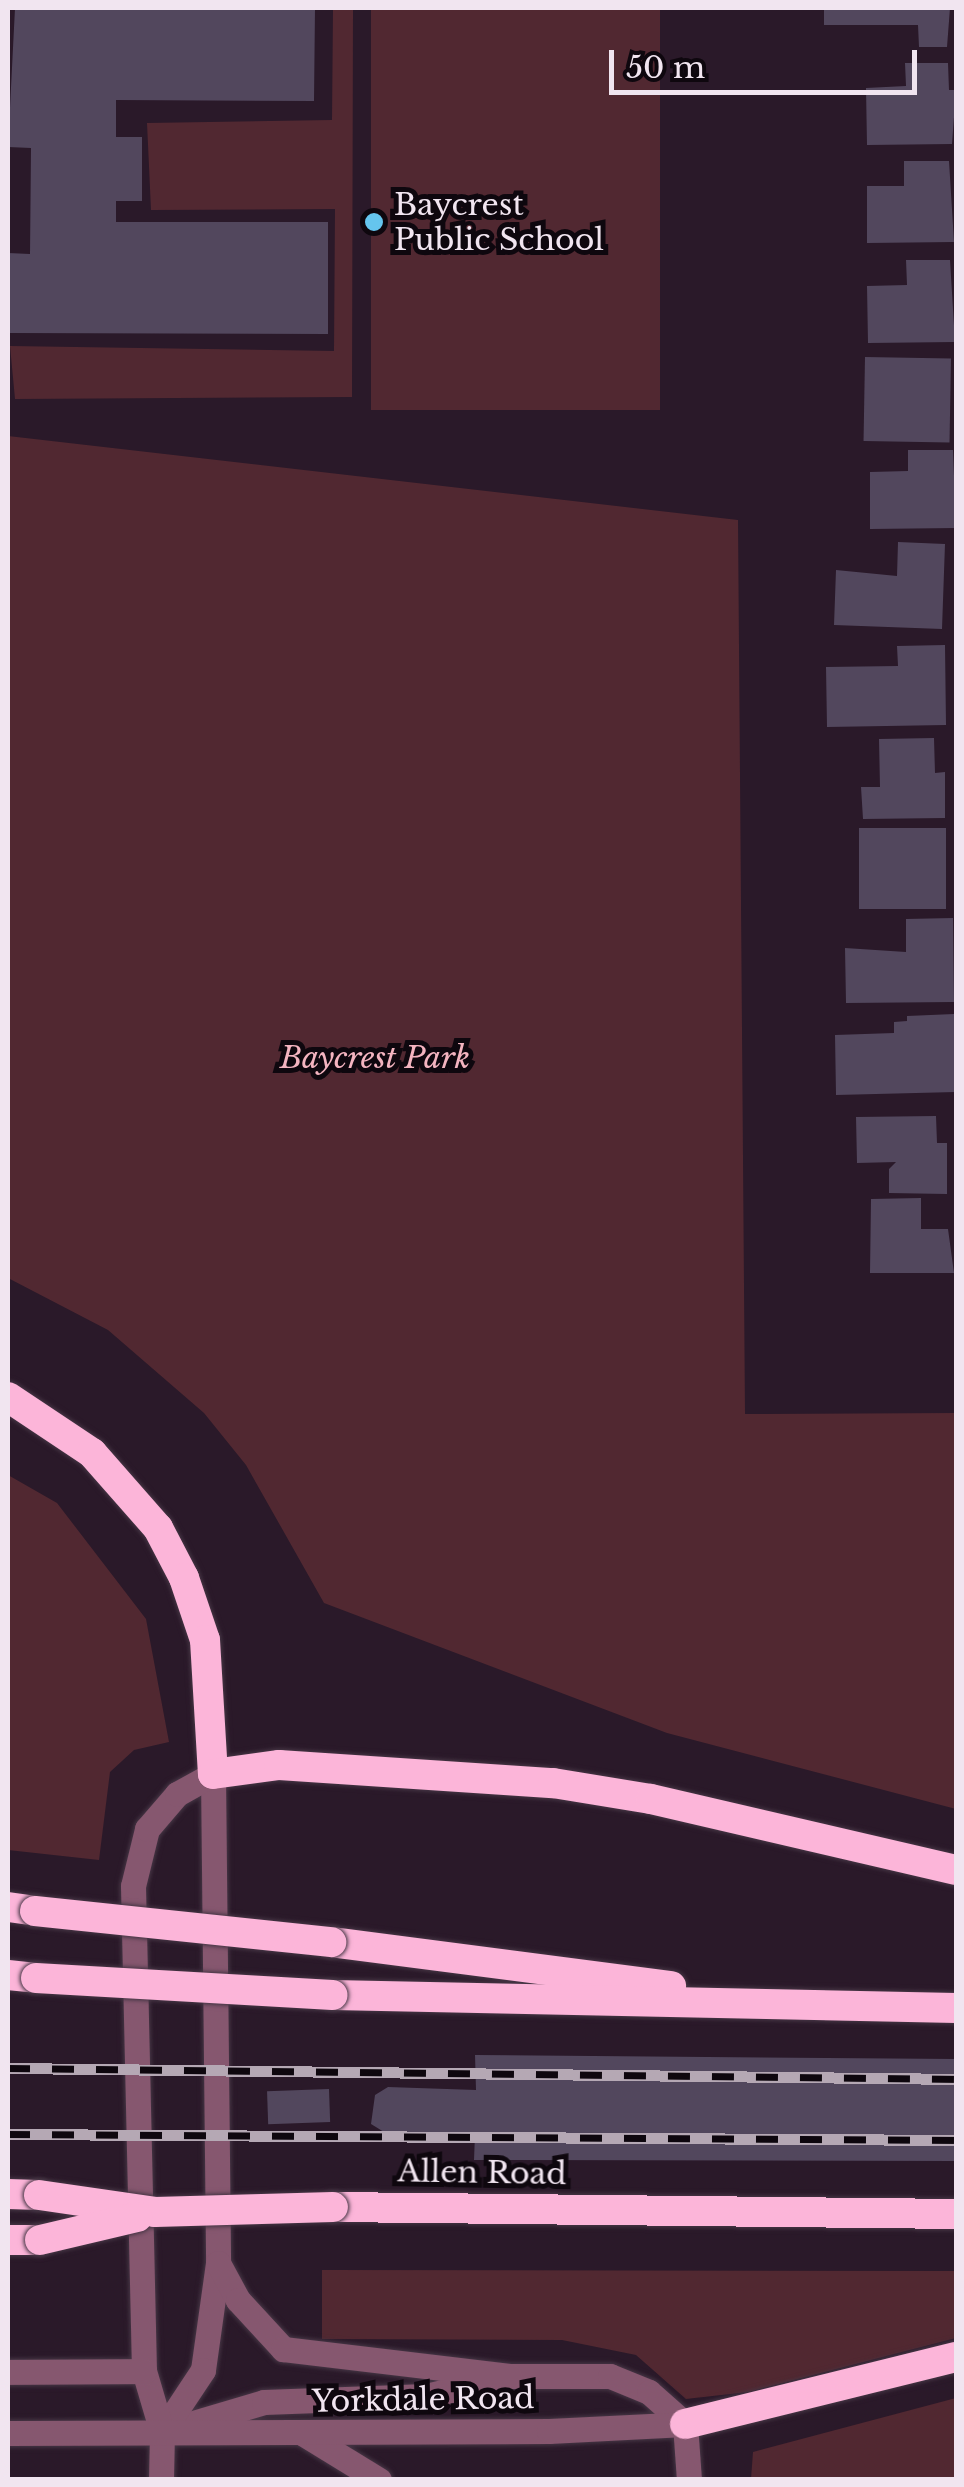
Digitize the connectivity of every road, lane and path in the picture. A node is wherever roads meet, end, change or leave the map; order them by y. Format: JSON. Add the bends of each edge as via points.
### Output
{"nodes":[{"id":1,"x":8,"y":1398,"type":"edge"},
{"id":2,"x":213,"y":1774,"type":"junction"},
{"id":3,"x":956,"y":1870,"type":"edge"},
{"id":4,"x":21,"y":1909,"type":"edge"},
{"id":5,"x":22,"y":1976,"type":"edge"},
{"id":6,"x":822,"y":2006,"type":"junction"},
{"id":7,"x":956,"y":2008,"type":"edge"},
{"id":8,"x":8,"y":2194,"type":"edge"},
{"id":9,"x":154,"y":2212,"type":"junction"},
{"id":10,"x":956,"y":2214,"type":"edge"},
{"id":11,"x":8,"y":2240,"type":"edge"},
{"id":12,"x":218,"y":2264,"type":"junction"},
{"id":13,"x":956,"y":2357,"type":"edge"},
{"id":14,"x":144,"y":2371,"type":"junction"},
{"id":15,"x":8,"y":2372,"type":"edge"},
{"id":16,"x":509,"y":2376,"type":"junction"},
{"id":17,"x":685,"y":2424,"type":"junction"},
{"id":18,"x":162,"y":2432,"type":"junction"},
{"id":19,"x":8,"y":2433,"type":"edge"},
{"id":20,"x":304,"y":2434,"type":"junction"},
{"id":21,"x":160,"y":2480,"type":"edge"},
{"id":22,"x":379,"y":2480,"type":"edge"},
{"id":23,"x":689,"y":2480,"type":"edge"}],
"edges":[{"from":1,"to":2,"type":"highway","via":[[92,1453],[158,1528],[184,1578],[204,1640]]},
{"from":2,"to":3,"type":"highway","via":[[279,1764],[535,1781],[651,1800]]},
{"from":2,"to":12,"type":"street"},
{"from":2,"to":14,"type":"street","via":[[177,1794],[154,1820],[137,1855],[133,1886]]},
{"from":4,"to":6,"type":"highway","bridge":true},
{"from":5,"to":6,"type":"highway","bridge":true,"via":[[332,1995]]},
{"from":6,"to":7,"type":"highway"},
{"from":8,"to":9,"type":"highway","name":"Allen Road","bridge":true},
{"from":9,"to":10,"type":"highway","name":"Allen Road","bridge":true,"via":[[334,2207]]},
{"from":9,"to":11,"type":"highway","bridge":true,"via":[[40,2240]]},
{"from":12,"to":16,"type":"street","via":[[238,2300],[282,2349]]},
{"from":12,"to":18,"type":"street","via":[[203,2370]]},
{"from":13,"to":17,"type":"highway"},
{"from":14,"to":15,"type":"street"},
{"from":14,"to":18,"type":"street"},
{"from":16,"to":17,"type":"street","name":"Yorkdale Road","via":[[610,2376],[650,2392]]},
{"from":16,"to":18,"type":"street","name":"Yorkdale Road","via":[[426,2396],[264,2402]]},
{"from":17,"to":20,"type":"street","name":"Yorkdale Road"},
{"from":17,"to":23,"type":"street"},
{"from":18,"to":19,"type":"street","name":"Yorkdale Road"},
{"from":18,"to":20,"type":"street","name":"Yorkdale Road"},
{"from":18,"to":21,"type":"street"},
{"from":20,"to":22,"type":"street"}]}
